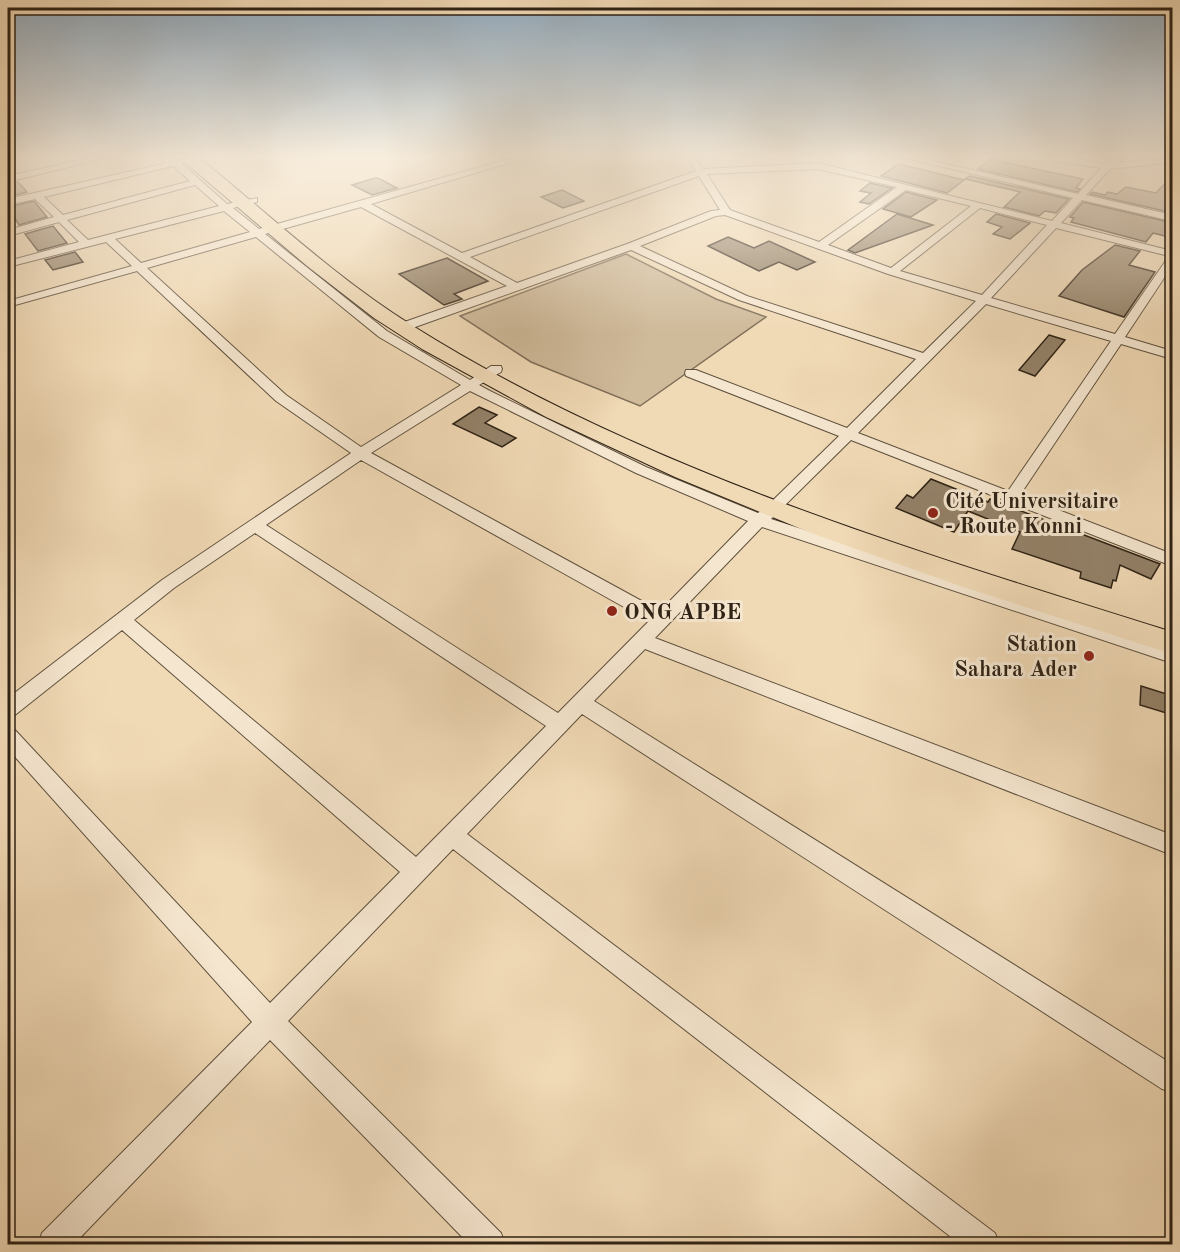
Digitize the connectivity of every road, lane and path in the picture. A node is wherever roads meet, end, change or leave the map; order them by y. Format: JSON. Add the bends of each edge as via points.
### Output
{"nodes":[{"id":1,"x":58,"y":216,"type":"edge"},
{"id":2,"x":67,"y":216,"type":"edge"},
{"id":3,"x":189,"y":216,"type":"edge"},
{"id":4,"x":256,"y":216,"type":"edge"},
{"id":5,"x":315,"y":216,"type":"edge"},
{"id":6,"x":387,"y":216,"type":"edge"},
{"id":7,"x":576,"y":216,"type":"edge"},
{"id":8,"x":705,"y":216,"type":"edge"},
{"id":9,"x":738,"y":216,"type":"edge"},
{"id":10,"x":862,"y":216,"type":"edge"},
{"id":11,"x":963,"y":216,"type":"edge"},
{"id":12,"x":1022,"y":216,"type":"edge"},
{"id":13,"x":1063,"y":216,"type":"edge"},
{"id":14,"x":61,"y":219,"type":"junction"},
{"id":15,"x":1055,"y":225,"type":"junction"},
{"id":16,"x":271,"y":229,"type":"junction"},
{"id":17,"x":8,"y":233,"type":"edge"},
{"id":18,"x":108,"y":238,"type":"junction"},
{"id":19,"x":86,"y":244,"type":"junction"},
{"id":20,"x":631,"y":246,"type":"junction"},
{"id":21,"x":821,"y":246,"type":"junction"},
{"id":22,"x":1173,"y":254,"type":"edge"},
{"id":23,"x":461,"y":257,"type":"junction"},
{"id":24,"x":1173,"y":260,"type":"edge"},
{"id":25,"x":8,"y":264,"type":"edge"},
{"id":26,"x":141,"y":266,"type":"junction"},
{"id":27,"x":892,"y":272,"type":"junction"},
{"id":28,"x":516,"y":287,"type":"junction"},
{"id":29,"x":984,"y":299,"type":"junction"},
{"id":30,"x":8,"y":304,"type":"edge"},
{"id":31,"x":407,"y":326,"type":"junction"},
{"id":32,"x":1119,"y":339,"type":"junction"},
{"id":33,"x":1173,"y":355,"type":"edge"},
{"id":34,"x":925,"y":358,"type":"junction"},
{"id":35,"x":691,"y":373,"type":"dead end"},
{"id":36,"x":482,"y":377,"type":"junction"},
{"id":37,"x":851,"y":434,"type":"junction"},
{"id":38,"x":360,"y":453,"type":"junction"},
{"id":39,"x":1012,"y":496,"type":"junction"},
{"id":40,"x":774,"y":508,"type":"junction"},
{"id":41,"x":255,"y":525,"type":"junction"},
{"id":42,"x":1173,"y":560,"type":"edge"},
{"id":43,"x":122,"y":620,"type":"junction"},
{"id":44,"x":662,"y":620,"type":"junction"},
{"id":45,"x":1173,"y":624,"type":"edge"},
{"id":46,"x":642,"y":640,"type":"junction"},
{"id":47,"x":1173,"y":643,"type":"edge"},
{"id":48,"x":1173,"y":656,"type":"edge"},
{"id":49,"x":581,"y":703,"type":"junction"},
{"id":50,"x":8,"y":709,"type":"edge"},
{"id":51,"x":560,"y":724,"type":"junction"},
{"id":52,"x":8,"y":736,"type":"edge"},
{"id":53,"x":452,"y":835,"type":"junction"},
{"id":54,"x":1173,"y":845,"type":"edge"},
{"id":55,"x":417,"y":872,"type":"junction"},
{"id":56,"x":270,"y":1022,"type":"junction"},
{"id":57,"x":1173,"y":1079,"type":"edge"},
{"id":58,"x":53,"y":1245,"type":"edge"},
{"id":59,"x":490,"y":1245,"type":"edge"},
{"id":60,"x":984,"y":1245,"type":"edge"}],
"edges":[{"from":1,"to":14,"type":"street"},
{"from":2,"to":14,"type":"street"},
{"from":3,"to":18,"type":"street"},
{"from":4,"to":16,"type":"main road"},
{"from":5,"to":16,"type":"street"},
{"from":6,"to":23,"type":"street"},
{"from":7,"to":23,"type":"street"},
{"from":8,"to":20,"type":"street"},
{"from":9,"to":21,"type":"street"},
{"from":10,"to":21,"type":"street"},
{"from":11,"to":27,"type":"street"},
{"from":12,"to":15,"type":"street"},
{"from":13,"to":15,"type":"street"},
{"from":14,"to":17,"type":"street"},
{"from":14,"to":19,"type":"street"},
{"from":15,"to":22,"type":"street"},
{"from":15,"to":29,"type":"street"},
{"from":16,"to":26,"type":"street"},
{"from":16,"to":31,"type":"main road","via":[[334,281]]},
{"from":16,"to":36,"type":"street","via":[[383,334]]},
{"from":18,"to":19,"type":"street"},
{"from":18,"to":26,"type":"street"},
{"from":19,"to":25,"type":"street"},
{"from":20,"to":28,"type":"street"},
{"from":20,"to":34,"type":"street","via":[[743,298]]},
{"from":21,"to":27,"type":"street"},
{"from":23,"to":28,"type":"street"},
{"from":24,"to":32,"type":"street"},
{"from":26,"to":30,"type":"street"},
{"from":26,"to":38,"type":"street","via":[[281,398]]},
{"from":27,"to":29,"type":"street"},
{"from":28,"to":31,"type":"street"},
{"from":29,"to":32,"type":"street"},
{"from":29,"to":34,"type":"street"},
{"from":31,"to":36,"type":"main road"},
{"from":32,"to":33,"type":"street"},
{"from":32,"to":39,"type":"street"},
{"from":34,"to":37,"type":"street"},
{"from":35,"to":37,"type":"street"},
{"from":36,"to":38,"type":"street"},
{"from":36,"to":40,"type":"main road","via":[[569,412],[698,478]]},
{"from":36,"to":40,"type":"street","via":[[641,470]]},
{"from":37,"to":39,"type":"street"},
{"from":37,"to":40,"type":"street"},
{"from":38,"to":41,"type":"street"},
{"from":38,"to":44,"type":"street"},
{"from":39,"to":42,"type":"street"},
{"from":40,"to":44,"type":"street"},
{"from":40,"to":45,"type":"main road","via":[[933,548]]},
{"from":40,"to":47,"type":"main road","via":[[931,565]]},
{"from":40,"to":48,"type":"street"},
{"from":41,"to":43,"type":"street"},
{"from":41,"to":51,"type":"street"},
{"from":43,"to":50,"type":"street"},
{"from":43,"to":55,"type":"street"},
{"from":44,"to":46,"type":"street"},
{"from":46,"to":49,"type":"street"},
{"from":46,"to":54,"type":"street"},
{"from":49,"to":51,"type":"street"},
{"from":49,"to":57,"type":"street"},
{"from":51,"to":53,"type":"street"},
{"from":52,"to":56,"type":"street"},
{"from":53,"to":55,"type":"street"},
{"from":53,"to":60,"type":"street"},
{"from":55,"to":56,"type":"street"},
{"from":56,"to":58,"type":"street"},
{"from":56,"to":59,"type":"street"}]}
